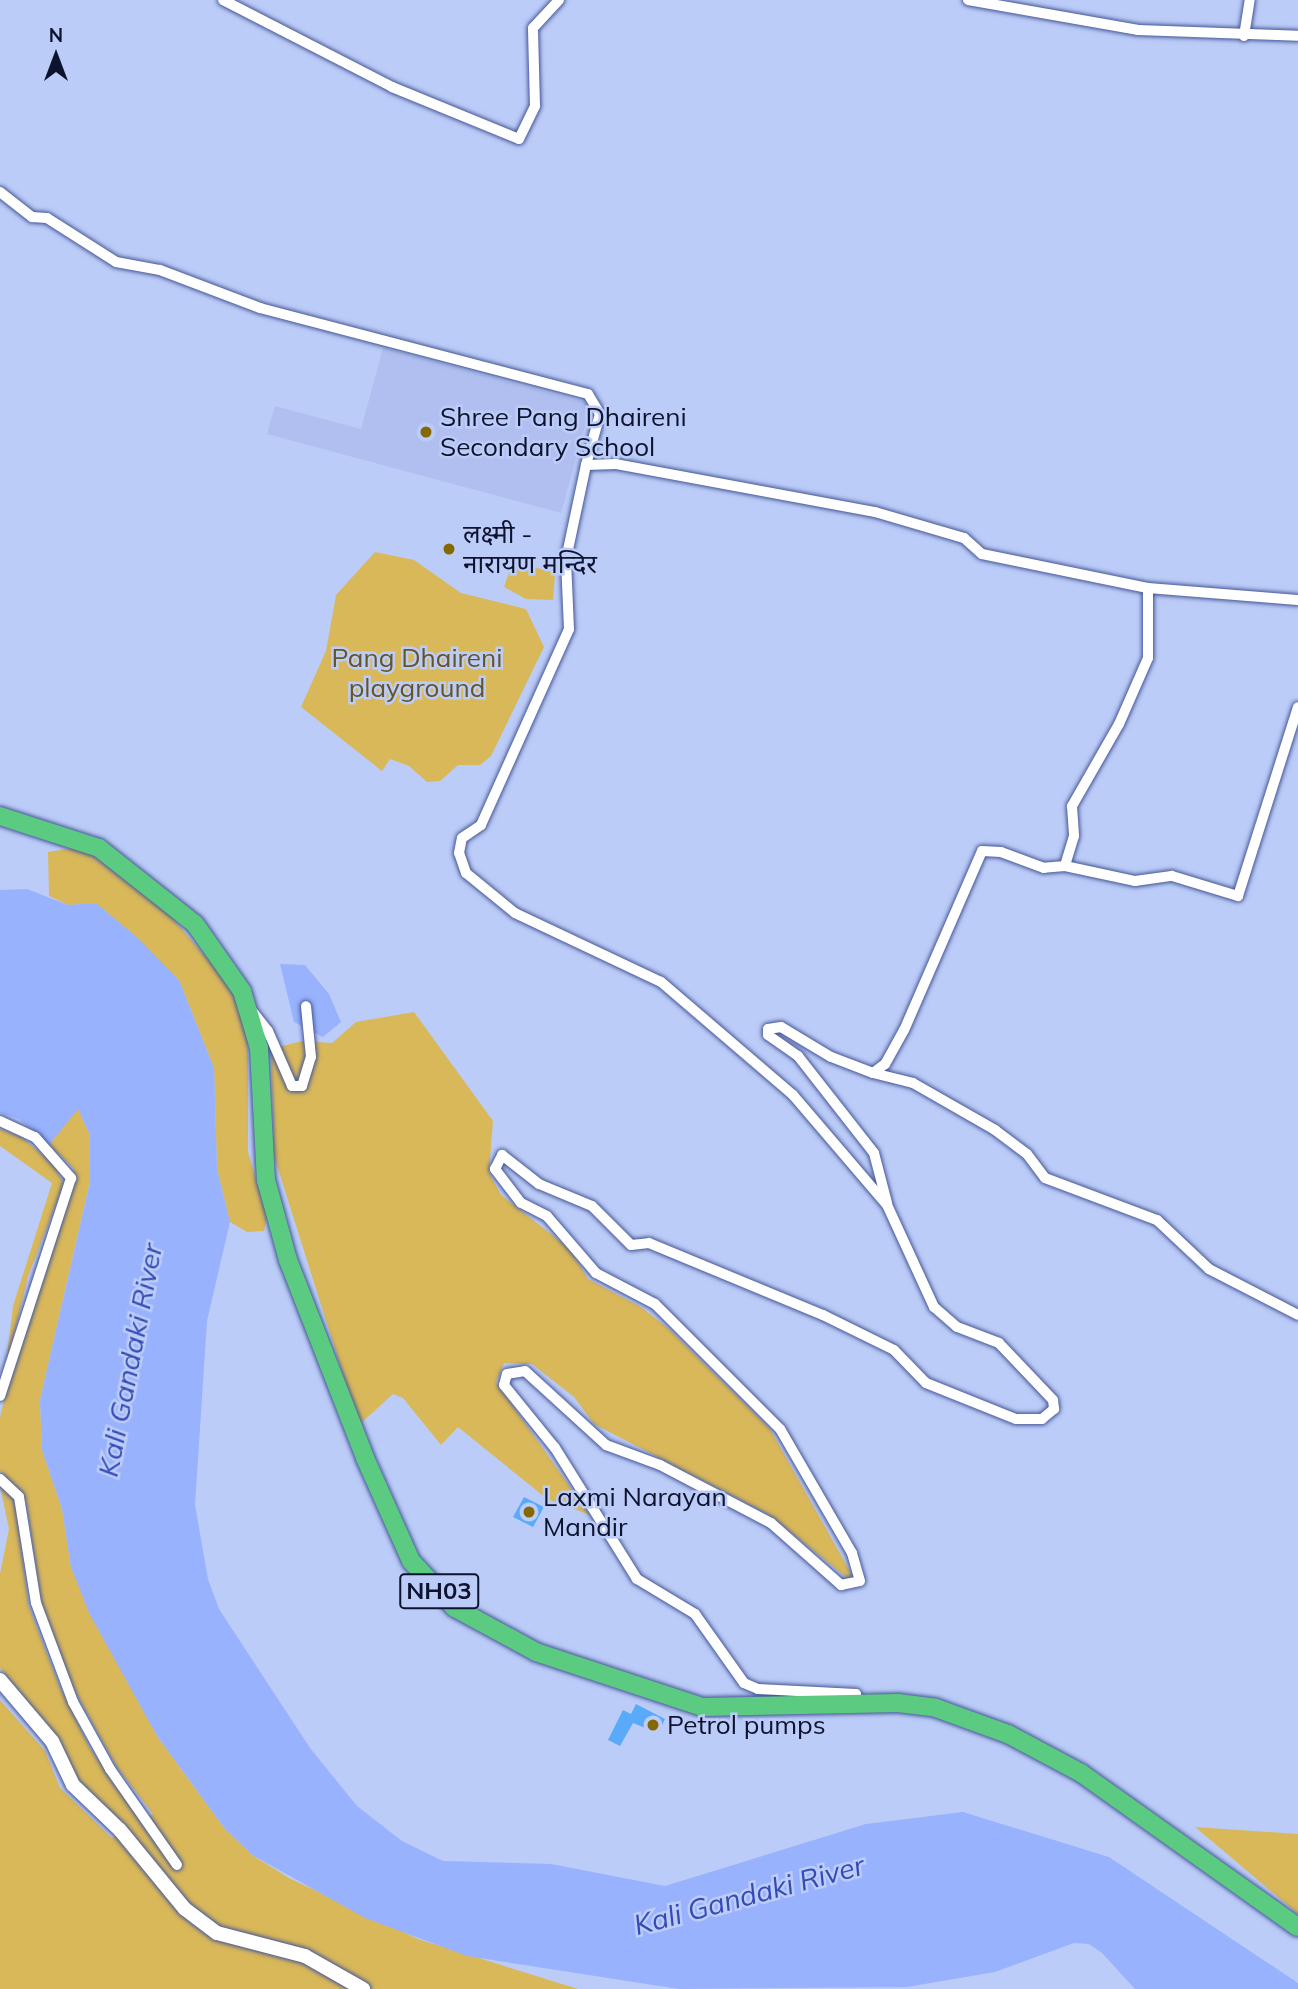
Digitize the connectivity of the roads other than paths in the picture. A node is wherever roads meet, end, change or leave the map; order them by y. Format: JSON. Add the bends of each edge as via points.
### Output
{"nodes":[{"id":1,"x":223,"y":0,"type":"edge"},
{"id":2,"x":559,"y":0,"type":"edge"},
{"id":3,"x":968,"y":0,"type":"edge"},
{"id":4,"x":1250,"y":0,"type":"edge"},
{"id":5,"x":1244,"y":36,"type":"junction"},
{"id":6,"x":1298,"y":36,"type":"edge"},
{"id":7,"x":0,"y":192,"type":"edge"},
{"id":8,"x":586,"y":465,"type":"junction"},
{"id":9,"x":1148,"y":588,"type":"junction"},
{"id":10,"x":1298,"y":589,"type":"edge"},
{"id":11,"x":1295,"y":600,"type":"edge"},
{"id":12,"x":1298,"y":707,"type":"edge"},
{"id":13,"x":0,"y":816,"type":"edge"},
{"id":14,"x":1065,"y":866,"type":"junction"},
{"id":15,"x":242,"y":991,"type":"junction"},
{"id":16,"x":306,"y":1006,"type":"dead end"},
{"id":17,"x":873,"y":1073,"type":"junction"},
{"id":18,"x":0,"y":1121,"type":"edge"},
{"id":19,"x":887,"y":1205,"type":"junction"},
{"id":20,"x":1298,"y":1315,"type":"edge"},
{"id":21,"x":0,"y":1396,"type":"edge"},
{"id":22,"x":0,"y":1479,"type":"edge"},
{"id":23,"x":0,"y":1680,"type":"edge"},
{"id":24,"x":857,"y":1703,"type":"junction"},
{"id":25,"x":177,"y":1865,"type":"dead end"},
{"id":26,"x":1298,"y":1927,"type":"edge"},
{"id":27,"x":363,"y":1989,"type":"edge"}],
"edges":[{"from":1,"to":2,"type":"street","via":[[391,87],[519,139],[535,106],[533,28]]},
{"from":3,"to":5,"type":"street","via":[[1139,30]]},
{"from":4,"to":5,"type":"street"},
{"from":5,"to":6,"type":"street"},
{"from":7,"to":8,"type":"street","via":[[32,217],[47,218],[116,262],[160,270],[260,308],[588,394],[600,414]]},
{"from":8,"to":9,"type":"street","via":[[616,464],[863,509],[964,538],[982,554]]},
{"from":8,"to":19,"type":"street","via":[[566,559],[569,629],[481,825],[462,838],[459,853],[466,873],[516,913],[661,982],[793,1095]]},
{"from":9,"to":11,"type":"street"},
{"from":9,"to":14,"type":"street","via":[[1148,658],[1072,806],[1074,836]]},
{"from":10,"to":11,"type":"street"},
{"from":12,"to":14,"type":"street","via":[[1238,896],[1172,876],[1135,881]]},
{"from":13,"to":15,"type":"highway","number":"NH03","via":[[99,848],[195,924]]},
{"from":14,"to":17,"type":"street","via":[[1044,868],[1002,852],[982,851],[904,1030],[885,1064]]},
{"from":15,"to":16,"type":"street","via":[[268,1031],[292,1086],[302,1086],[310,1074]]},
{"from":15,"to":24,"type":"highway","number":"NH03","via":[[259,1048],[266,1180],[288,1260],[411,1561],[455,1608],[503,1638],[665,1698],[740,1710]]},
{"from":17,"to":19,"type":"street","via":[[831,1057],[781,1027],[768,1029],[768,1035],[798,1056],[874,1153]]},
{"from":17,"to":20,"type":"street","via":[[913,1083],[995,1130],[1027,1154],[1045,1178],[1157,1220],[1209,1269]]},
{"from":18,"to":21,"type":"street","via":[[35,1137],[71,1178]]},
{"from":19,"to":24,"type":"street","via":[[934,1307],[957,1328],[999,1343],[1053,1400],[1049,1415],[1016,1419],[926,1383],[885,1346],[649,1243],[631,1245],[592,1206],[539,1184],[508,1155],[496,1163],[513,1195],[547,1216],[596,1273],[655,1304],[780,1429],[852,1553],[860,1581],[841,1585],[771,1523],[660,1465],[606,1444],[525,1371],[506,1374],[505,1385],[584,1491],[637,1579],[695,1614],[744,1683],[758,1689],[856,1694]]},
{"from":22,"to":25,"type":"street","via":[[19,1497],[36,1603],[73,1702],[110,1769]]},
{"from":23,"to":27,"type":"street","via":[[52,1741],[73,1784],[120,1830],[185,1909],[217,1933],[305,1956]]},
{"from":24,"to":26,"type":"highway","number":"NH03","via":[[936,1708],[1008,1734],[1081,1773]]}]}
